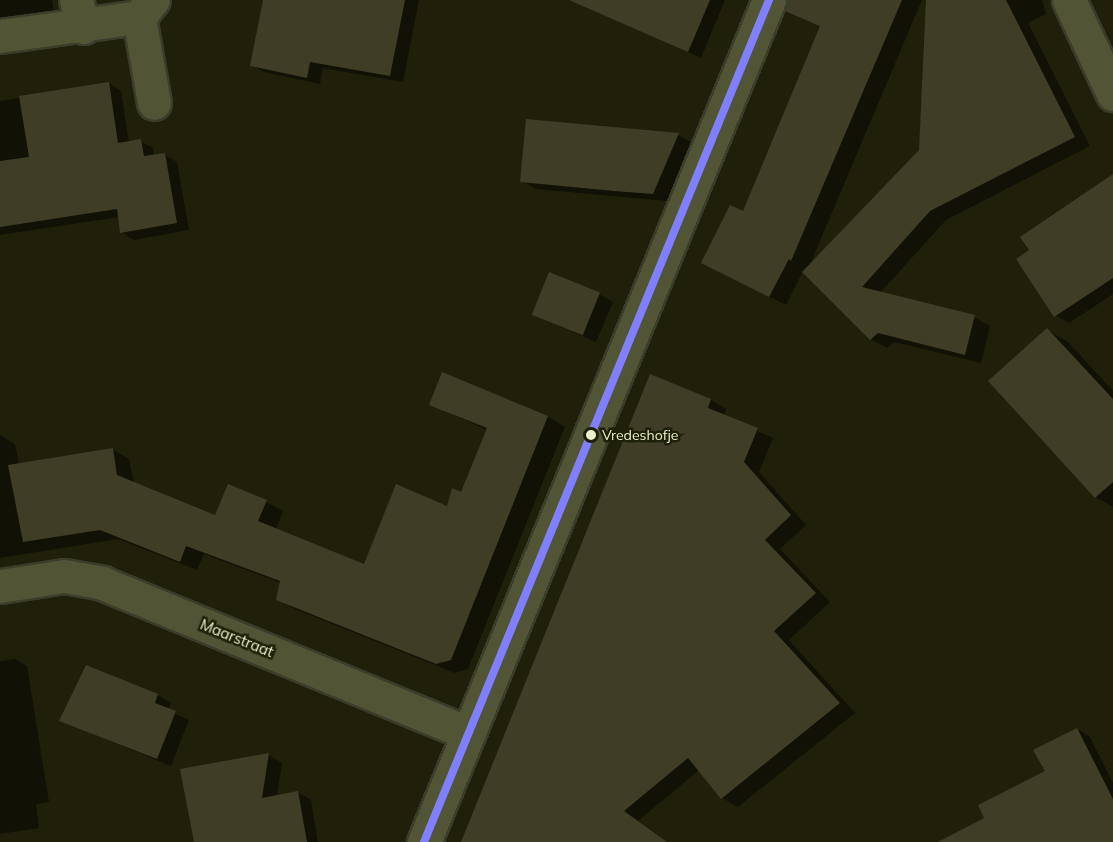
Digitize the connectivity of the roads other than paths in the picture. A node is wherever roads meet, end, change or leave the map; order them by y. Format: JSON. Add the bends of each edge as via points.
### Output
{"nodes":[{"id":1,"x":769,"y":0,"type":"edge"},
{"id":2,"x":1069,"y":0,"type":"edge"},
{"id":3,"x":146,"y":9,"type":"edge"},
{"id":4,"x":79,"y":13,"type":"edge"},
{"id":5,"x":0,"y":36,"type":"edge"},
{"id":6,"x":1113,"y":94,"type":"edge"},
{"id":7,"x":154,"y":103,"type":"dead end"},
{"id":8,"x":0,"y":586,"type":"edge"},
{"id":9,"x":468,"y":733,"type":"junction"},
{"id":10,"x":424,"y":842,"type":"edge"}],
"edges":[{"from":1,"to":9,"type":"street"},
{"from":2,"to":6,"type":"street"},
{"from":3,"to":4,"type":"street"},
{"from":3,"to":7,"type":"street"},
{"from":4,"to":5,"type":"street"},
{"from":8,"to":9,"type":"street","name":"Maarstraat","via":[[64,576],[102,583]]},
{"from":9,"to":10,"type":"street"}]}
